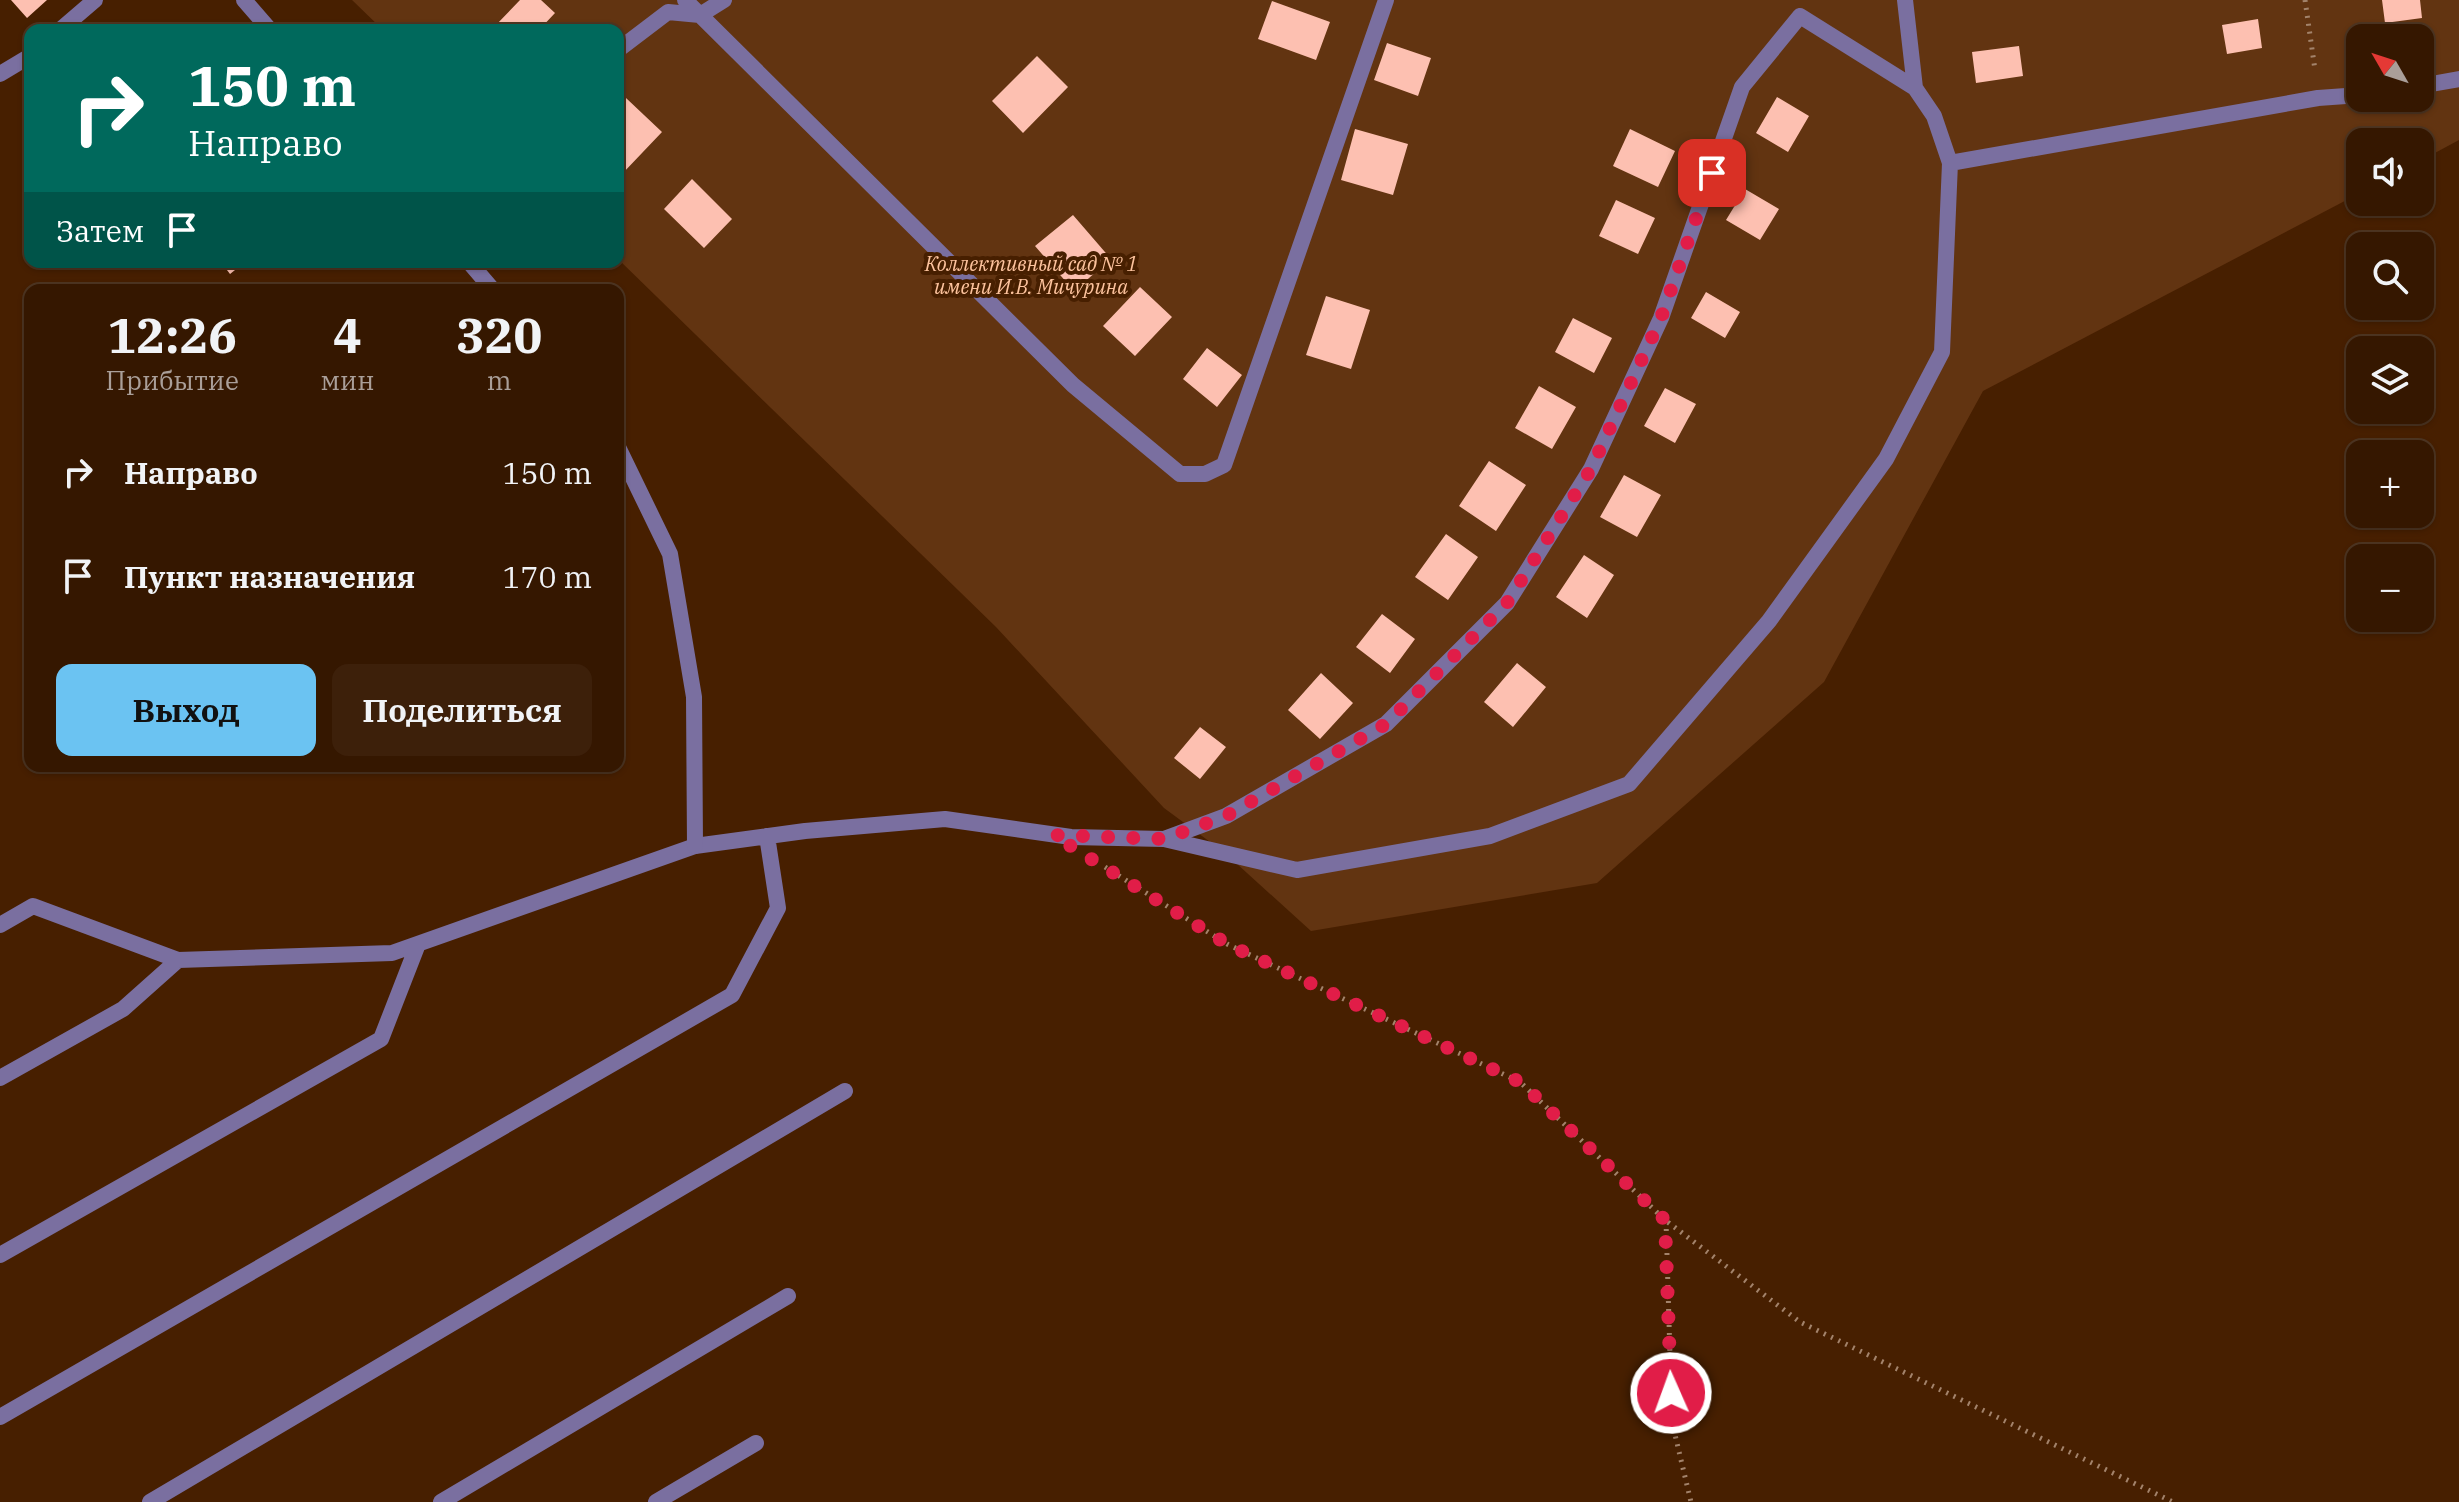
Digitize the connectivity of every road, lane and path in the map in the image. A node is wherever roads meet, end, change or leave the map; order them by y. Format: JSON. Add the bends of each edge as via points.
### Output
{"nodes":[{"id":1,"x":95,"y":0,"type":"edge"},
{"id":2,"x":244,"y":0,"type":"edge"},
{"id":3,"x":685,"y":0,"type":"edge"},
{"id":4,"x":724,"y":0,"type":"edge"},
{"id":5,"x":1386,"y":0,"type":"edge"},
{"id":6,"x":1905,"y":0,"type":"edge"},
{"id":7,"x":2305,"y":0,"type":"edge"},
{"id":8,"x":700,"y":15,"type":"junction"},
{"id":9,"x":67,"y":24,"type":"edge"},
{"id":10,"x":265,"y":24,"type":"edge"},
{"id":11,"x":624,"y":45,"type":"edge"},
{"id":12,"x":24,"y":60,"type":"edge"},
{"id":13,"x":0,"y":74,"type":"edge"},
{"id":14,"x":2459,"y":79,"type":"edge"},
{"id":15,"x":2434,"y":83,"type":"edge"},
{"id":16,"x":1915,"y":88,"type":"junction"},
{"id":17,"x":2346,"y":96,"type":"edge"},
{"id":18,"x":2318,"y":98,"type":"junction"},
{"id":19,"x":1950,"y":163,"type":"junction"},
{"id":20,"x":474,"y":268,"type":"edge"},
{"id":21,"x":488,"y":284,"type":"edge"},
{"id":22,"x":624,"y":459,"type":"edge"},
{"id":23,"x":1053,"y":835,"type":"junction"},
{"id":24,"x":767,"y":836,"type":"junction"},
{"id":25,"x":1164,"y":839,"type":"junction"},
{"id":26,"x":695,"y":846,"type":"junction"},
{"id":27,"x":0,"y":925,"type":"edge"},
{"id":28,"x":418,"y":944,"type":"junction"},
{"id":29,"x":178,"y":960,"type":"junction"},
{"id":30,"x":0,"y":1078,"type":"edge"},
{"id":31,"x":845,"y":1091,"type":"dead end"},
{"id":32,"x":1665,"y":1220,"type":"junction"},
{"id":33,"x":0,"y":1255,"type":"edge"},
{"id":34,"x":788,"y":1296,"type":"dead end"},
{"id":35,"x":0,"y":1417,"type":"edge"},
{"id":36,"x":756,"y":1443,"type":"dead end"},
{"id":37,"x":150,"y":1502,"type":"edge"},
{"id":38,"x":441,"y":1502,"type":"edge"},
{"id":39,"x":656,"y":1502,"type":"edge"},
{"id":40,"x":1691,"y":1502,"type":"edge"},
{"id":41,"x":2173,"y":1502,"type":"edge"}],
"edges":[{"from":1,"to":9,"type":"street"},
{"from":2,"to":10,"type":"street"},
{"from":3,"to":8,"type":"street"},
{"from":4,"to":8,"type":"street"},
{"from":5,"to":8,"type":"street","via":[[1224,465],[1205,474],[1180,474],[1073,385]]},
{"from":6,"to":16,"type":"street"},
{"from":7,"to":18,"type":"path"},
{"from":8,"to":11,"type":"street","via":[[668,12]]},
{"from":12,"to":13,"type":"street"},
{"from":14,"to":15,"type":"street"},
{"from":16,"to":19,"type":"street","via":[[1934,116]]},
{"from":16,"to":25,"type":"street","via":[[1800,16],[1742,87],[1661,318],[1591,469],[1507,603],[1386,724],[1226,816]]},
{"from":17,"to":18,"type":"street"},
{"from":18,"to":19,"type":"street"},
{"from":19,"to":25,"type":"street","via":[[1942,352],[1886,459],[1769,621],[1629,784],[1490,836],[1297,870]]},
{"from":20,"to":21,"type":"street"},
{"from":22,"to":26,"type":"street","via":[[670,554],[694,697]]},
{"from":23,"to":24,"type":"street","via":[[945,819]]},
{"from":23,"to":25,"type":"street"},
{"from":23,"to":32,"type":"path","via":[[1227,944],[1520,1082]]},
{"from":24,"to":26,"type":"street"},
{"from":24,"to":35,"type":"street","via":[[778,908],[732,995]]},
{"from":26,"to":28,"type":"street"},
{"from":27,"to":29,"type":"street","via":[[33,906]]},
{"from":28,"to":29,"type":"street","via":[[392,953]]},
{"from":28,"to":33,"type":"street","via":[[381,1039]]},
{"from":29,"to":30,"type":"street","via":[[123,1009]]},
{"from":31,"to":37,"type":"street"},
{"from":32,"to":40,"type":"path","via":[[1672,1422]]},
{"from":32,"to":41,"type":"path","via":[[1800,1322]]},
{"from":34,"to":38,"type":"street"},
{"from":36,"to":39,"type":"street"}]}
